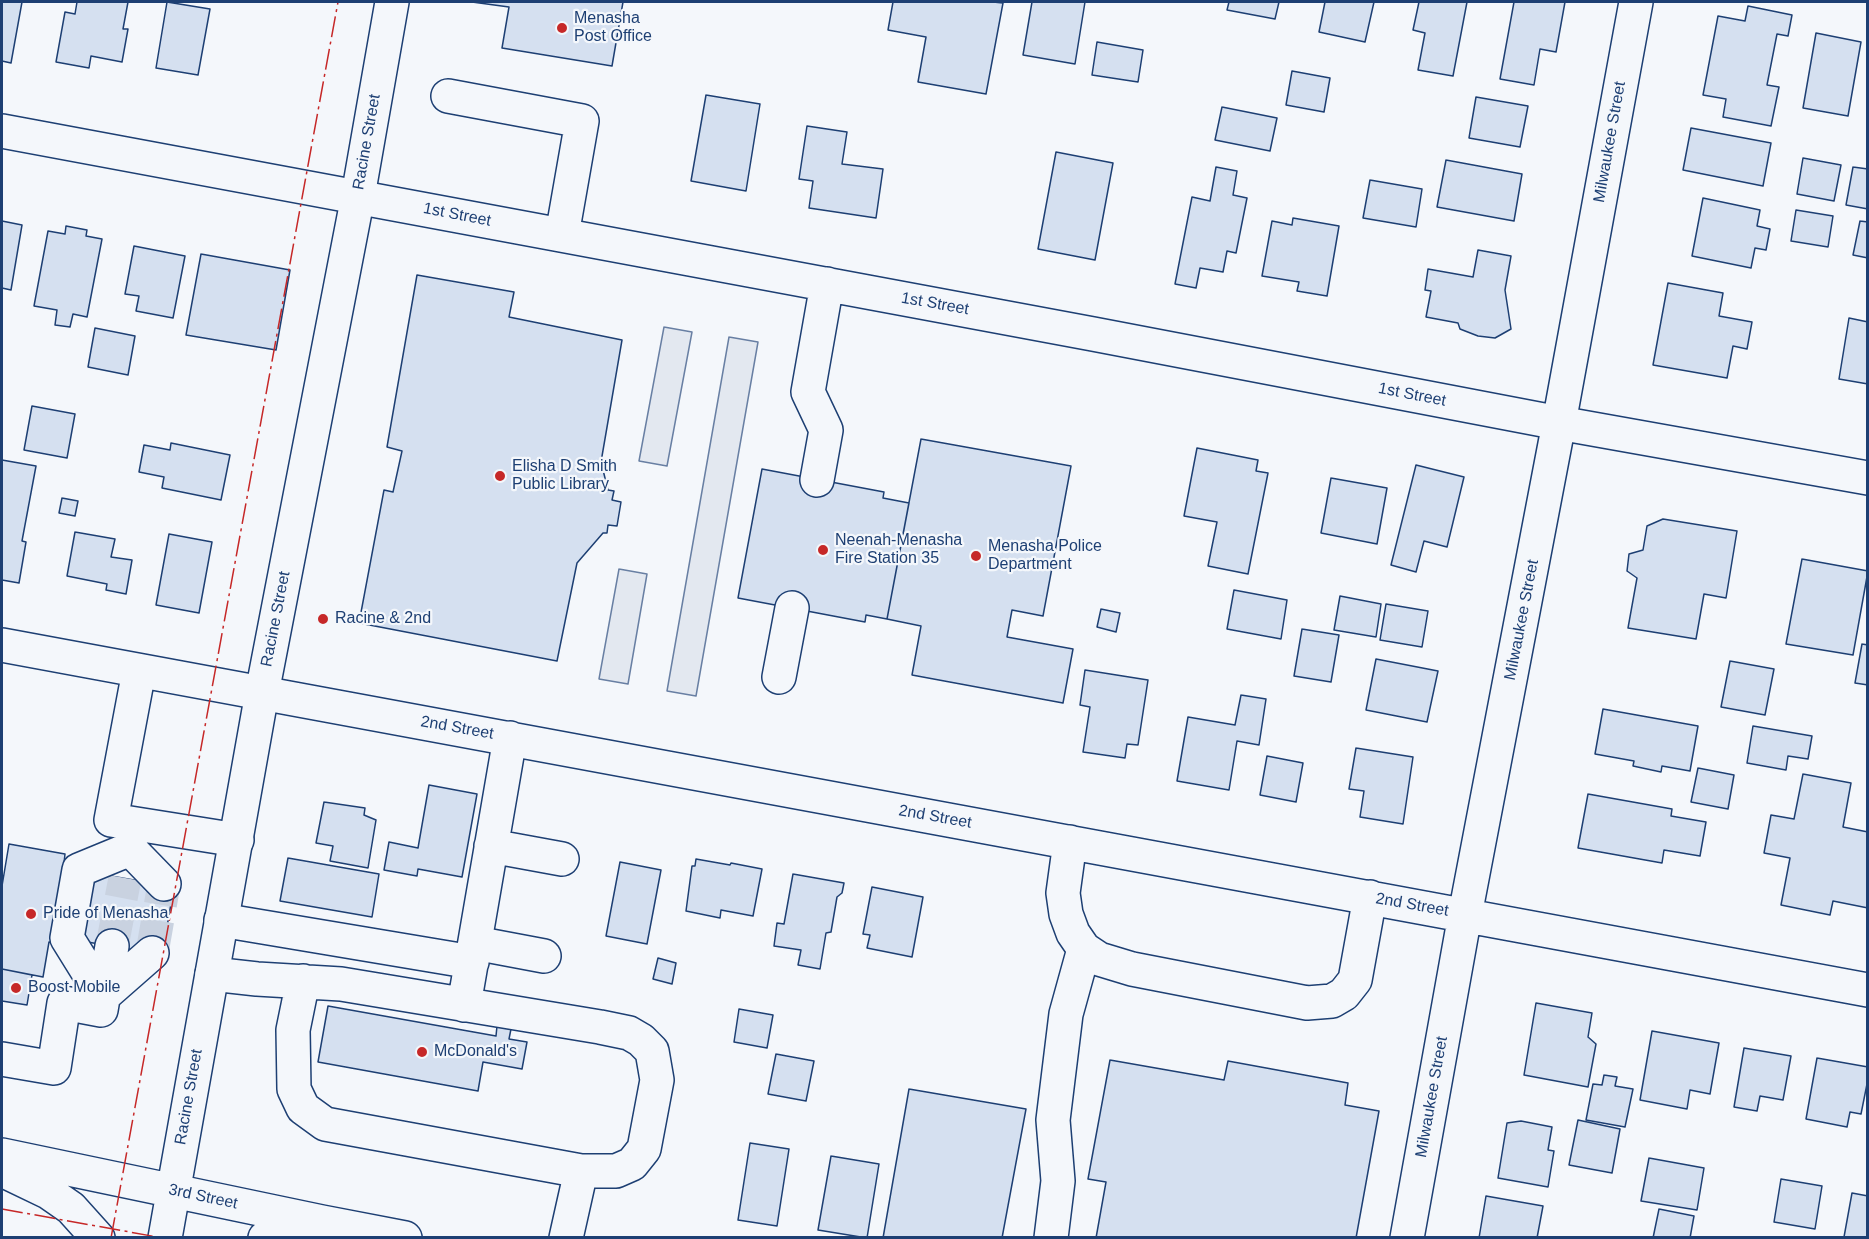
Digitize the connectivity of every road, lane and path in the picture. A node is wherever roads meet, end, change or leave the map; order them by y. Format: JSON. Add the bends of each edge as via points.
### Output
{"nodes":[{"id":1,"x":392,"y":2,"type":"edge"},
{"id":2,"x":1636,"y":2,"type":"edge"},
{"id":3,"x":448,"y":96,"type":"dead end"},
{"id":4,"x":2,"y":131,"type":"edge"},
{"id":5,"x":358,"y":196,"type":"junction"},
{"id":6,"x":562,"y":236,"type":"junction"},
{"id":7,"x":827,"y":285,"type":"junction"},
{"id":8,"x":1559,"y":423,"type":"junction"},
{"id":9,"x":1868,"y":478,"type":"edge"},
{"id":10,"x":817,"y":480,"type":"dead end"},
{"id":11,"x":792,"y":608,"type":"dead end"},
{"id":12,"x":2,"y":645,"type":"edge"},
{"id":13,"x":139,"y":671,"type":"junction"},
{"id":14,"x":778,"y":677,"type":"dead end"},
{"id":15,"x":262,"y":693,"type":"junction"},
{"id":16,"x":510,"y":738,"type":"junction"},
{"id":17,"x":237,"y":840,"type":"junction"},
{"id":18,"x":1070,"y":842,"type":"junction"},
{"id":19,"x":491,"y":846,"type":"junction"},
{"id":20,"x":130,"y":850,"type":"junction"},
{"id":21,"x":562,"y":859,"type":"dead end"},
{"id":22,"x":164,"y":884,"type":"dead end"},
{"id":23,"x":1370,"y":897,"type":"junction"},
{"id":24,"x":1465,"y":915,"type":"junction"},
{"id":25,"x":221,"y":920,"type":"junction"},
{"id":26,"x":112,"y":946,"type":"tunnel mouth"},
{"id":27,"x":1084,"y":949,"type":"junction"},
{"id":28,"x":473,"y":952,"type":"junction"},
{"id":29,"x":152,"y":953,"type":"tunnel mouth"},
{"id":30,"x":544,"y":956,"type":"dead end"},
{"id":31,"x":212,"y":974,"type":"junction"},
{"id":32,"x":303,"y":981,"type":"junction"},
{"id":33,"x":1868,"y":990,"type":"edge"},
{"id":34,"x":103,"y":996,"type":"junction"},
{"id":35,"x":464,"y":1005,"type":"junction"},
{"id":36,"x":2,"y":1059,"type":"edge"},
{"id":37,"x":2,"y":1155,"type":"edge"},
{"id":38,"x":2,"y":1170,"type":"edge"},
{"id":39,"x":581,"y":1171,"type":"junction"},
{"id":40,"x":172,"y":1191,"type":"junction"},
{"id":41,"x":396,"y":1236,"type":"edge"},
{"id":42,"x":98,"y":1238,"type":"edge"},
{"id":43,"x":165,"y":1238,"type":"edge"},
{"id":44,"x":265,"y":1238,"type":"edge"},
{"id":45,"x":566,"y":1238,"type":"edge"},
{"id":46,"x":1051,"y":1238,"type":"edge"},
{"id":47,"x":1407,"y":1238,"type":"edge"}],
"edges":[{"from":1,"to":5,"type":"street","name":"Racine Street"},
{"from":2,"to":8,"type":"street","name":"Milwaukee Street"},
{"from":3,"to":6,"type":"street","via":[[582,121]]},
{"from":4,"to":5,"type":"street","name":"1st Street"},
{"from":5,"to":6,"type":"street","name":"1st Street"},
{"from":5,"to":15,"type":"street","name":"Racine Street"},
{"from":6,"to":7,"type":"street","name":"1st Street"},
{"from":7,"to":8,"type":"street","name":"1st Street"},
{"from":7,"to":10,"type":"street","via":[[808,392],[826,430]]},
{"from":8,"to":9,"type":"street","name":"1st Street"},
{"from":8,"to":24,"type":"street","name":"Milwaukee Street"},
{"from":11,"to":14,"type":"street"},
{"from":12,"to":13,"type":"street","name":"2nd Street"},
{"from":13,"to":15,"type":"street","name":"2nd Street"},
{"from":13,"to":20,"type":"street","via":[[111,820]]},
{"from":15,"to":16,"type":"street","name":"2nd Street"},
{"from":15,"to":17,"type":"street","name":"Racine Street"},
{"from":16,"to":18,"type":"street","name":"2nd Street"},
{"from":16,"to":19,"type":"street"},
{"from":17,"to":20,"type":"street"},
{"from":17,"to":25,"type":"street","name":"Racine Street"},
{"from":18,"to":23,"type":"street","name":"2nd Street"},
{"from":18,"to":27,"type":"street","via":[[1063,893],[1066,914]]},
{"from":19,"to":21,"type":"street"},
{"from":19,"to":28,"type":"street"},
{"from":20,"to":22,"type":"street"},
{"from":20,"to":34,"type":"street","via":[[79,870],[67,938]]},
{"from":23,"to":24,"type":"street","name":"2nd Street"},
{"from":23,"to":27,"type":"street","via":[[1355,980],[1332,1001],[1307,1003],[1131,969],[1099,959]]},
{"from":24,"to":33,"type":"street","name":"2nd Street"},
{"from":24,"to":47,"type":"street","name":"Milwaukee Street"},
{"from":25,"to":28,"type":"street"},
{"from":25,"to":31,"type":"street","name":"Racine Street"},
{"from":26,"to":34,"type":"street"},
{"from":27,"to":46,"type":"street","via":[[1066,1014],[1053,1120],[1058,1181]]},
{"from":28,"to":30,"type":"street"},
{"from":28,"to":35,"type":"street"},
{"from":29,"to":34,"type":"street"},
{"from":31,"to":32,"type":"street"},
{"from":31,"to":40,"type":"street","name":"Racine Street"},
{"from":32,"to":35,"type":"street"},
{"from":32,"to":39,"type":"street","via":[[293,1030],[294,1089],[303,1108],[325,1124]]},
{"from":34,"to":36,"type":"street","via":[[101,1010],[64,1003],[54,1068]]},
{"from":35,"to":39,"type":"street","via":[[629,1033],[652,1051],[657,1080],[644,1149],[632,1164],[616,1171]]},
{"from":37,"to":40,"type":"street","name":"3rd Street"},
{"from":38,"to":42,"type":"street","via":[[72,1208]]},
{"from":39,"to":45,"type":"street"},
{"from":40,"to":41,"type":"street","name":"3rd Street"},
{"from":40,"to":43,"type":"street","name":"Racine Street"},
{"from":41,"to":44,"type":"street","via":[[293,1234]]}]}
